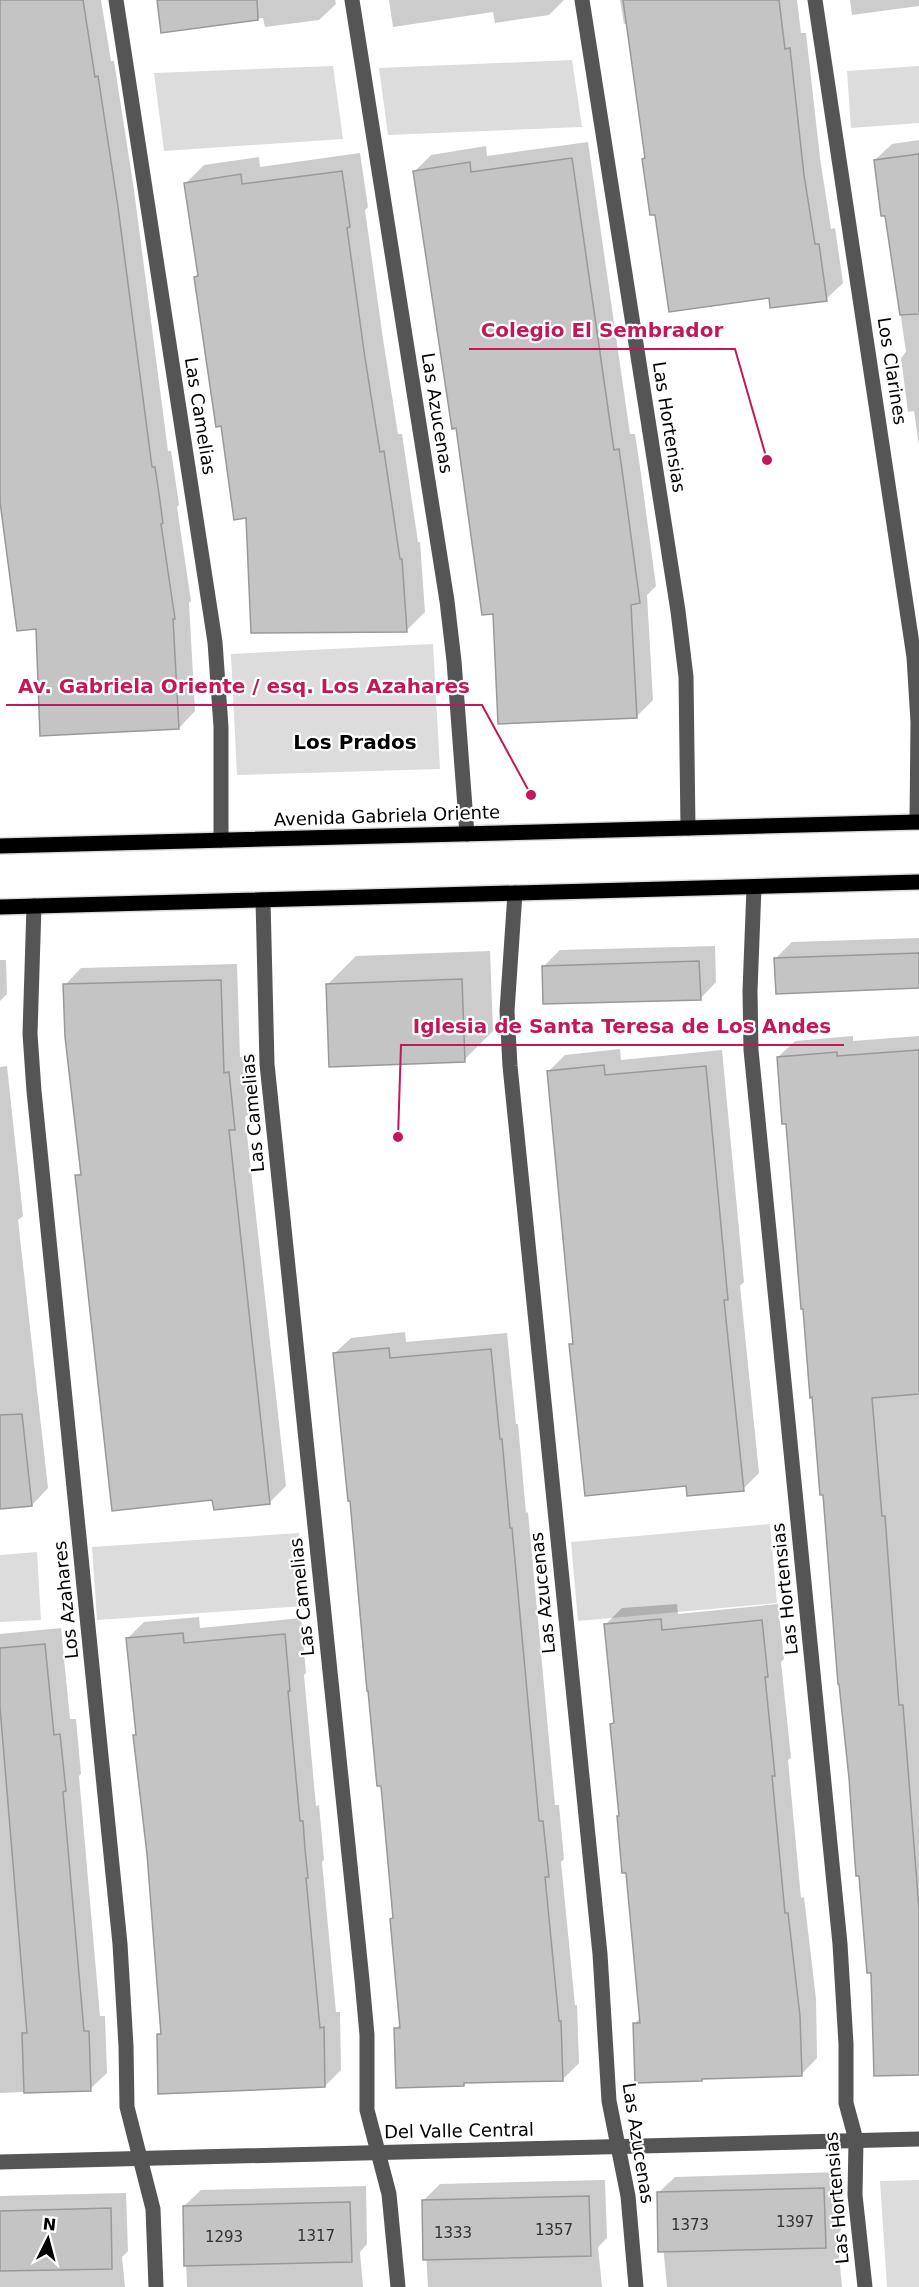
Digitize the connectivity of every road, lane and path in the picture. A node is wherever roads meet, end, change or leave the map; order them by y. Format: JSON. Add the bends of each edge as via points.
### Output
{"nodes":[{"id":1,"x":116,"y":0,"type":"edge"},
{"id":2,"x":352,"y":0,"type":"edge"},
{"id":3,"x":582,"y":0,"type":"edge"},
{"id":4,"x":815,"y":0,"type":"edge"},
{"id":5,"x":918,"y":822,"type":"edge"},
{"id":6,"x":688,"y":828,"type":"junction"},
{"id":7,"x":467,"y":834,"type":"junction"},
{"id":8,"x":221,"y":840,"type":"junction"},
{"id":9,"x":0,"y":846,"type":"edge"},
{"id":10,"x":919,"y":882,"type":"edge"},
{"id":11,"x":754,"y":887,"type":"junction"},
{"id":12,"x":515,"y":893,"type":"junction"},
{"id":13,"x":263,"y":900,"type":"junction"},
{"id":14,"x":34,"y":906,"type":"junction"},
{"id":15,"x":0,"y":907,"type":"edge"},
{"id":16,"x":919,"y":2139,"type":"edge"},
{"id":17,"x":856,"y":2140,"type":"junction"},
{"id":18,"x":619,"y":2146,"type":"junction"},
{"id":19,"x":378,"y":2152,"type":"junction"},
{"id":20,"x":140,"y":2158,"type":"junction"},
{"id":21,"x":0,"y":2162,"type":"edge"},
{"id":22,"x":156,"y":2287,"type":"edge"},
{"id":23,"x":398,"y":2287,"type":"edge"},
{"id":24,"x":636,"y":2287,"type":"edge"},
{"id":25,"x":865,"y":2287,"type":"edge"}],
"edges":[{"from":1,"to":8,"type":"street","name":"Las Camelias","via":[[215,642],[221,727]]},
{"from":2,"to":7,"type":"street","name":"Las Azucenas","via":[[447,601]]},
{"from":3,"to":6,"type":"street","name":"Las Hortensias","via":[[678,612],[686,677]]},
{"from":4,"to":5,"type":"street","name":"Los Clarines","via":[[913,647]]},
{"from":5,"to":6,"type":"main road","name":"Avenida Gabriela Oriente"},
{"from":6,"to":7,"type":"main road","name":"Avenida Gabriela Oriente"},
{"from":7,"to":8,"type":"main road","name":"Avenida Gabriela Oriente"},
{"from":8,"to":9,"type":"main road","name":"Avenida Gabriela Oriente"},
{"from":10,"to":11,"type":"main road"},
{"from":11,"to":12,"type":"main road"},
{"from":11,"to":17,"type":"street","name":"Las Hortensias","via":[[751,1050],[840,1944],[846,2103]]},
{"from":12,"to":13,"type":"main road"},
{"from":12,"to":18,"type":"street","name":"Las Azucenas","via":[[507,1011],[510,1066],[600,1954],[609,2101]]},
{"from":13,"to":14,"type":"main road"},
{"from":13,"to":19,"type":"street","name":"Las Camelias","via":[[267,1064],[362,1980],[368,2110]]},
{"from":14,"to":15,"type":"main road"},
{"from":14,"to":20,"type":"street","name":"Los Azahares","via":[[30,1034],[34,1091],[120,1944],[127,2107]]},
{"from":16,"to":17,"type":"street","name":"Del Valle Central"},
{"from":17,"to":18,"type":"street","name":"Del Valle Central"},
{"from":17,"to":25,"type":"street","name":"Las Hortensias","via":[[855,2195]]},
{"from":18,"to":19,"type":"street","name":"Del Valle Central"},
{"from":18,"to":24,"type":"street","name":"Las Azucenas"},
{"from":19,"to":20,"type":"street","name":"Del Valle Central"},
{"from":19,"to":23,"type":"street","name":"Las Camelias","via":[[389,2194]]},
{"from":20,"to":21,"type":"street","name":"Del Valle Central"},
{"from":20,"to":22,"type":"street","name":"Los Azahares","via":[[153,2209]]}]}
